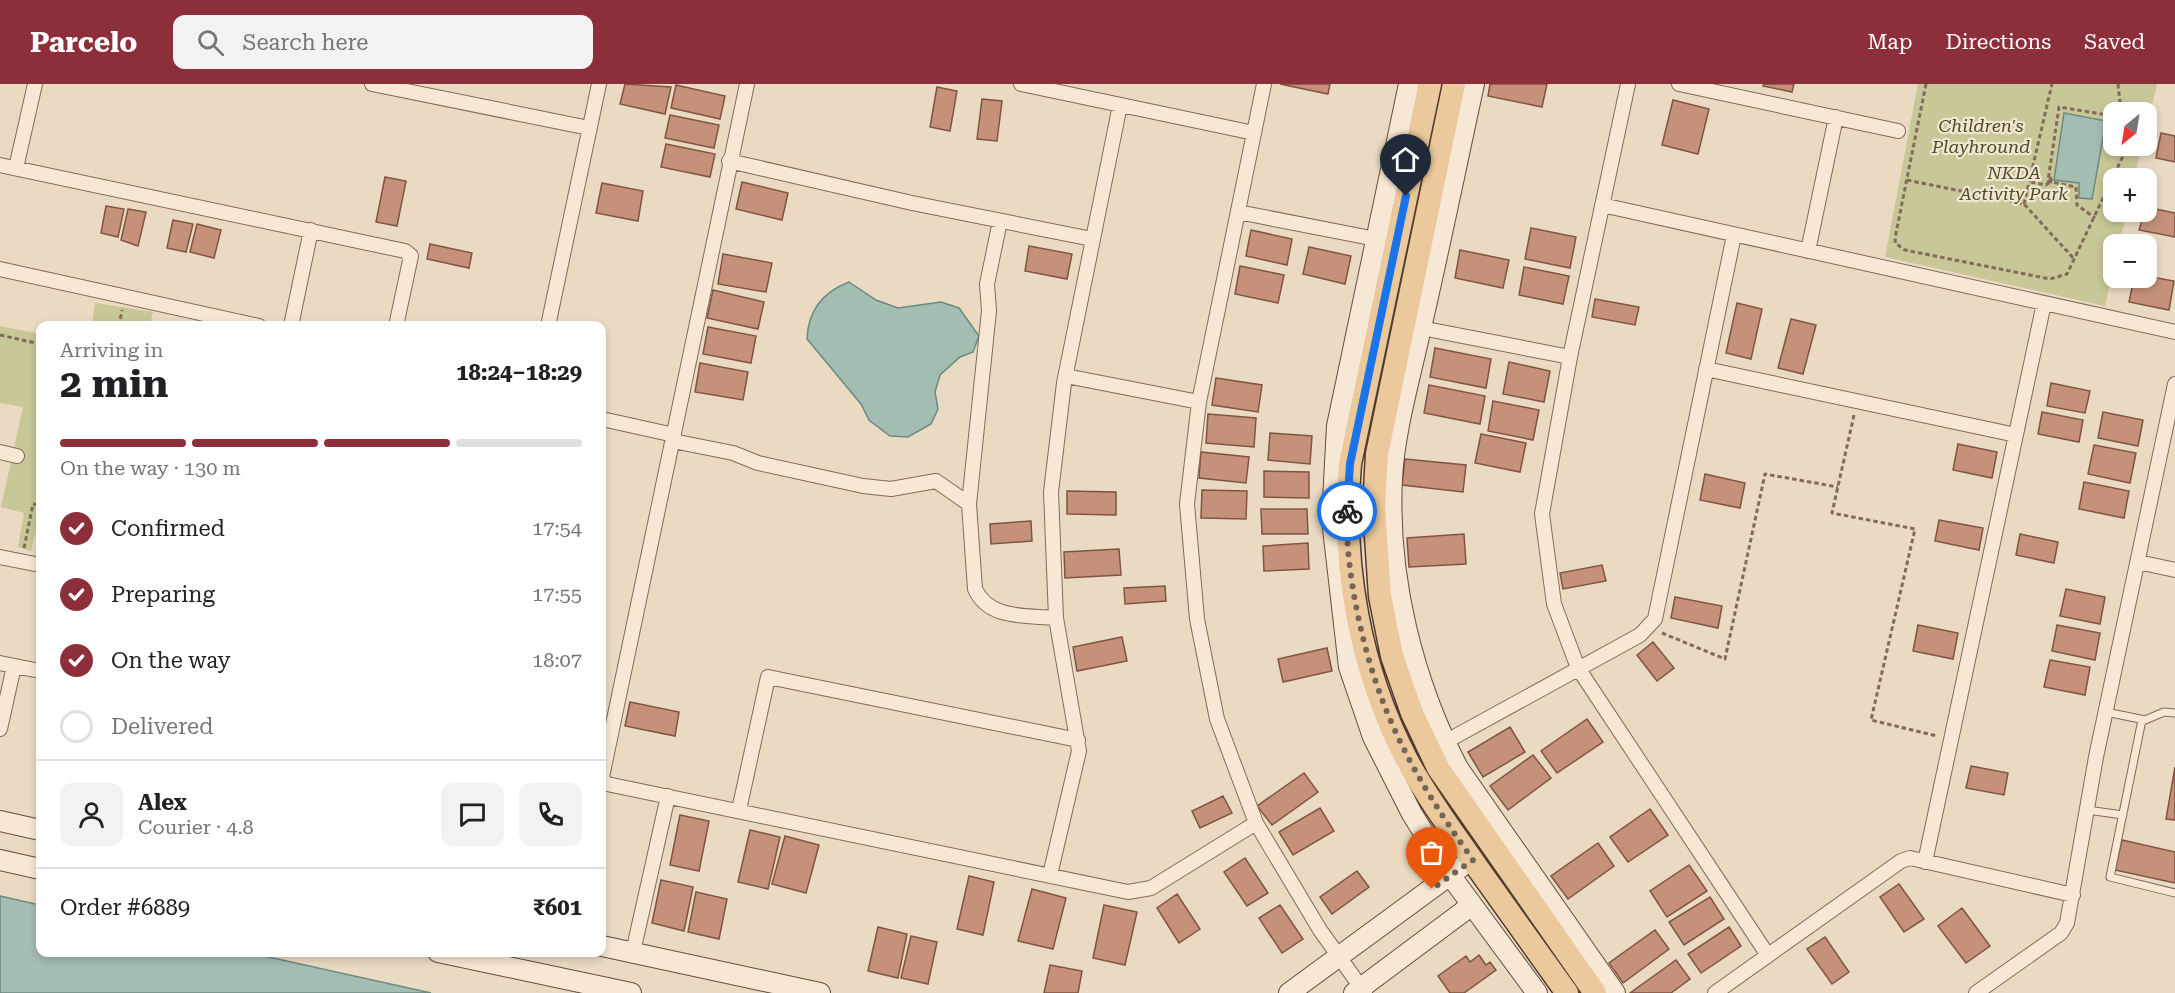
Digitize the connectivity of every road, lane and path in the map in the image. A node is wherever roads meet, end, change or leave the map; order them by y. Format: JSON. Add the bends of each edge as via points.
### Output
{"nodes":[{"id":1,"x":35,"y":84,"type":"edge"},
{"id":2,"x":372,"y":84,"type":"edge"},
{"id":3,"x":599,"y":84,"type":"edge"},
{"id":4,"x":747,"y":84,"type":"edge"},
{"id":5,"x":1022,"y":84,"type":"edge"},
{"id":6,"x":1264,"y":84,"type":"edge"},
{"id":7,"x":1409,"y":84,"type":"edge"},
{"id":8,"x":1430,"y":84,"type":"edge"},
{"id":9,"x":1454,"y":84,"type":"edge"},
{"id":10,"x":1474,"y":84,"type":"edge"},
{"id":11,"x":1628,"y":84,"type":"edge"},
{"id":12,"x":1679,"y":84,"type":"edge"},
{"id":13,"x":1926,"y":84,"type":"edge"},
{"id":14,"x":2052,"y":84,"type":"edge"},
{"id":15,"x":2118,"y":84,"type":"edge"},
{"id":16,"x":2120,"y":102,"type":"edge"},
{"id":17,"x":1120,"y":105,"type":"junction"},
{"id":18,"x":2103,"y":114,"type":"edge"},
{"id":19,"x":1836,"y":117,"type":"junction"},
{"id":20,"x":589,"y":128,"type":"junction"},
{"id":21,"x":1898,"y":131,"type":"dead end"},
{"id":22,"x":1254,"y":133,"type":"junction"},
{"id":23,"x":2123,"y":156,"type":"edge"},
{"id":24,"x":729,"y":161,"type":"junction"},
{"id":25,"x":0,"y":165,"type":"edge"},
{"id":26,"x":16,"y":168,"type":"junction"},
{"id":27,"x":1907,"y":180,"type":"junction"},
{"id":28,"x":2031,"y":182,"type":"junction"},
{"id":29,"x":2051,"y":182,"type":"junction"},
{"id":30,"x":2024,"y":204,"type":"junction"},
{"id":31,"x":1602,"y":205,"type":"junction"},
{"id":32,"x":1238,"y":212,"type":"junction"},
{"id":33,"x":2095,"y":218,"type":"junction"},
{"id":34,"x":999,"y":221,"type":"junction"},
{"id":35,"x":311,"y":230,"type":"junction"},
{"id":36,"x":1734,"y":235,"type":"junction"},
{"id":37,"x":1092,"y":239,"type":"junction"},
{"id":38,"x":1376,"y":239,"type":"junction"},
{"id":39,"x":1808,"y":251,"type":"junction"},
{"id":40,"x":2076,"y":260,"type":"junction"},
{"id":41,"x":0,"y":269,"type":"edge"},
{"id":42,"x":2044,"y":303,"type":"junction"},
{"id":43,"x":236,"y":321,"type":"edge"},
{"id":44,"x":292,"y":321,"type":"edge"},
{"id":45,"x":397,"y":321,"type":"edge"},
{"id":46,"x":549,"y":321,"type":"edge"},
{"id":47,"x":1421,"y":327,"type":"junction"},
{"id":48,"x":2175,"y":332,"type":"edge"},
{"id":49,"x":0,"y":335,"type":"edge"},
{"id":50,"x":36,"y":343,"type":"edge"},
{"id":51,"x":1570,"y":357,"type":"junction"},
{"id":52,"x":1706,"y":369,"type":"junction"},
{"id":53,"x":1066,"y":376,"type":"junction"},
{"id":54,"x":2175,"y":384,"type":"edge"},
{"id":55,"x":1199,"y":402,"type":"junction"},
{"id":56,"x":1857,"y":402,"type":"junction"},
{"id":57,"x":606,"y":420,"type":"edge"},
{"id":58,"x":2016,"y":435,"type":"junction"},
{"id":59,"x":674,"y":438,"type":"junction"},
{"id":60,"x":0,"y":452,"type":"edge"},
{"id":61,"x":17,"y":456,"type":"dead end"},
{"id":62,"x":1838,"y":487,"type":"junction"},
{"id":63,"x":969,"y":504,"type":"junction"},
{"id":64,"x":36,"y":505,"type":"edge"},
{"id":65,"x":0,"y":557,"type":"edge"},
{"id":66,"x":21,"y":562,"type":"junction"},
{"id":67,"x":2138,"y":562,"type":"junction"},
{"id":68,"x":36,"y":564,"type":"edge"},
{"id":69,"x":2175,"y":570,"type":"edge"},
{"id":70,"x":1056,"y":618,"type":"junction"},
{"id":71,"x":1649,"y":628,"type":"junction"},
{"id":72,"x":0,"y":663,"type":"edge"},
{"id":73,"x":14,"y":666,"type":"junction"},
{"id":74,"x":1578,"y":668,"type":"junction"},
{"id":75,"x":36,"y":670,"type":"edge"},
{"id":76,"x":2106,"y":712,"type":"junction"},
{"id":77,"x":2175,"y":713,"type":"edge"},
{"id":78,"x":2142,"y":720,"type":"junction"},
{"id":79,"x":0,"y":729,"type":"edge"},
{"id":80,"x":1078,"y":740,"type":"junction"},
{"id":81,"x":1951,"y":740,"type":"junction"},
{"id":82,"x":1445,"y":742,"type":"junction"},
{"id":83,"x":606,"y":758,"type":"edge"},
{"id":84,"x":606,"y":783,"type":"edge"},
{"id":85,"x":668,"y":796,"type":"junction"},
{"id":86,"x":739,"y":810,"type":"junction"},
{"id":87,"x":2087,"y":810,"type":"junction"},
{"id":88,"x":2123,"y":815,"type":"junction"},
{"id":89,"x":0,"y":821,"type":"edge"},
{"id":90,"x":1256,"y":823,"type":"junction"},
{"id":91,"x":36,"y":829,"type":"edge"},
{"id":92,"x":0,"y":860,"type":"edge"},
{"id":93,"x":1473,"y":860,"type":"junction"},
{"id":94,"x":1925,"y":862,"type":"junction"},
{"id":95,"x":36,"y":868,"type":"edge"},
{"id":96,"x":1050,"y":875,"type":"junction"},
{"id":97,"x":1450,"y":875,"type":"junction"},
{"id":98,"x":2175,"y":893,"type":"edge"},
{"id":99,"x":2073,"y":895,"type":"junction"},
{"id":100,"x":1472,"y":905,"type":"junction"},
{"id":101,"x":606,"y":947,"type":"edge"},
{"id":102,"x":633,"y":952,"type":"junction"},
{"id":103,"x":1767,"y":954,"type":"junction"},
{"id":104,"x":462,"y":957,"type":"edge"},
{"id":105,"x":1354,"y":980,"type":"edge"},
{"id":106,"x":631,"y":993,"type":"edge"},
{"id":107,"x":820,"y":993,"type":"edge"},
{"id":108,"x":1289,"y":993,"type":"edge"},
{"id":109,"x":1537,"y":993,"type":"edge"},
{"id":110,"x":1567,"y":993,"type":"edge"},
{"id":111,"x":1595,"y":993,"type":"edge"},
{"id":112,"x":1616,"y":993,"type":"edge"},
{"id":113,"x":1715,"y":993,"type":"edge"},
{"id":114,"x":1976,"y":993,"type":"edge"}],
"edges":[{"from":1,"to":26,"type":"street"},
{"from":2,"to":20,"type":"street"},
{"from":3,"to":20,"type":"street"},
{"from":4,"to":24,"type":"street"},
{"from":5,"to":17,"type":"street"},
{"from":6,"to":22,"type":"street"},
{"from":7,"to":38,"type":"street"},
{"from":8,"to":93,"type":"main road","via":[[1350,464],[1348,546],[1363,639],[1381,700],[1422,787]]},
{"from":9,"to":111,"type":"main road","via":[[1377,454],[1374,507],[1380,596],[1401,685],[1438,768]]},
{"from":10,"to":47,"type":"street"},
{"from":11,"to":31,"type":"street"},
{"from":12,"to":19,"type":"street"},
{"from":13,"to":27,"type":"path"},
{"from":14,"to":28,"type":"path"},
{"from":15,"to":16,"type":"path"},
{"from":17,"to":22,"type":"street"},
{"from":17,"to":37,"type":"street"},
{"from":18,"to":29,"type":"path","via":[[2059,107]]},
{"from":19,"to":21,"type":"street"},
{"from":19,"to":39,"type":"street"},
{"from":20,"to":46,"type":"street"},
{"from":22,"to":32,"type":"street"},
{"from":23,"to":33,"type":"path"},
{"from":24,"to":34,"type":"street"},
{"from":24,"to":59,"type":"street"},
{"from":25,"to":26,"type":"street"},
{"from":26,"to":35,"type":"street"},
{"from":27,"to":30,"type":"path"},
{"from":27,"to":40,"type":"path","via":[[1896,233],[1895,243],[1900,248],[2050,279],[2067,274]]},
{"from":28,"to":29,"type":"path"},
{"from":28,"to":30,"type":"path"},
{"from":29,"to":33,"type":"path","via":[[2076,187],[2077,205]]},
{"from":30,"to":40,"type":"path"},
{"from":31,"to":36,"type":"street"},
{"from":31,"to":51,"type":"street"},
{"from":32,"to":38,"type":"street"},
{"from":32,"to":55,"type":"street"},
{"from":33,"to":40,"type":"path"},
{"from":34,"to":37,"type":"street"},
{"from":34,"to":63,"type":"street","via":[[987,284],[989,311]]},
{"from":35,"to":44,"type":"street"},
{"from":35,"to":45,"type":"street","via":[[410,254]]},
{"from":36,"to":39,"type":"street"},
{"from":36,"to":52,"type":"street"},
{"from":37,"to":53,"type":"street"},
{"from":38,"to":97,"type":"street","via":[[1337,426],[1332,520],[1341,603],[1349,667],[1373,737],[1412,814]]},
{"from":39,"to":42,"type":"street"},
{"from":41,"to":43,"type":"street"},
{"from":42,"to":48,"type":"street"},
{"from":42,"to":58,"type":"street"},
{"from":47,"to":51,"type":"street"},
{"from":47,"to":82,"type":"street","via":[[1392,477],[1392,517],[1408,632]]},
{"from":49,"to":50,"type":"path"},
{"from":51,"to":74,"type":"street","via":[[1542,514],[1554,604]]},
{"from":52,"to":56,"type":"street"},
{"from":52,"to":71,"type":"street","via":[[1655,619]]},
{"from":53,"to":55,"type":"street"},
{"from":53,"to":70,"type":"street","via":[[1051,492]]},
{"from":54,"to":67,"type":"street"},
{"from":55,"to":90,"type":"street","via":[[1187,504],[1197,619],[1217,719]]},
{"from":56,"to":58,"type":"street"},
{"from":56,"to":62,"type":"path"},
{"from":57,"to":59,"type":"street"},
{"from":58,"to":81,"type":"street"},
{"from":59,"to":63,"type":"street","via":[[733,453],[758,464],[863,486],[891,489],[936,481]]},
{"from":59,"to":83,"type":"street"},
{"from":60,"to":61,"type":"street"},
{"from":62,"to":71,"type":"path","via":[[1765,474],[1725,659]]},
{"from":62,"to":81,"type":"path","via":[[1832,513],[1915,529],[1870,720]]},
{"from":63,"to":70,"type":"street","via":[[975,589],[980,600],[1000,612]]},
{"from":64,"to":66,"type":"path","via":[[33,504]]},
{"from":65,"to":66,"type":"street"},
{"from":66,"to":68,"type":"street"},
{"from":67,"to":69,"type":"street"},
{"from":67,"to":76,"type":"street"},
{"from":70,"to":80,"type":"street"},
{"from":71,"to":74,"type":"street"},
{"from":72,"to":73,"type":"street"},
{"from":73,"to":75,"type":"street"},
{"from":73,"to":79,"type":"street"},
{"from":74,"to":82,"type":"street"},
{"from":74,"to":103,"type":"street"},
{"from":76,"to":78,"type":"lane"},
{"from":76,"to":87,"type":"street"},
{"from":77,"to":78,"type":"lane","via":[[2164,712]]},
{"from":78,"to":88,"type":"lane"},
{"from":80,"to":86,"type":"street","via":[[768,676]]},
{"from":80,"to":96,"type":"street","via":[[1079,751]]},
{"from":81,"to":94,"type":"street"},
{"from":82,"to":112,"type":"street","via":[[1458,768]]},
{"from":84,"to":85,"type":"street"},
{"from":85,"to":86,"type":"street"},
{"from":85,"to":102,"type":"street"},
{"from":86,"to":96,"type":"street"},
{"from":87,"to":88,"type":"lane"},
{"from":87,"to":99,"type":"street"},
{"from":88,"to":98,"type":"lane","via":[[2110,877]]},
{"from":89,"to":91,"type":"street"},
{"from":90,"to":96,"type":"street","via":[[1139,892]]},
{"from":90,"to":105,"type":"street"},
{"from":92,"to":95,"type":"street"},
{"from":93,"to":97,"type":"street"},
{"from":93,"to":110,"type":"main road"},
{"from":94,"to":99,"type":"street"},
{"from":94,"to":103,"type":"street","via":[[1910,858],[1901,861]]},
{"from":97,"to":100,"type":"street"},
{"from":97,"to":105,"type":"street"},
{"from":99,"to":114,"type":"street","via":[[2061,933]]},
{"from":100,"to":105,"type":"street"},
{"from":100,"to":109,"type":"street"},
{"from":101,"to":102,"type":"street"},
{"from":102,"to":107,"type":"street"},
{"from":103,"to":113,"type":"street"},
{"from":104,"to":106,"type":"street"},
{"from":105,"to":108,"type":"street"}]}
